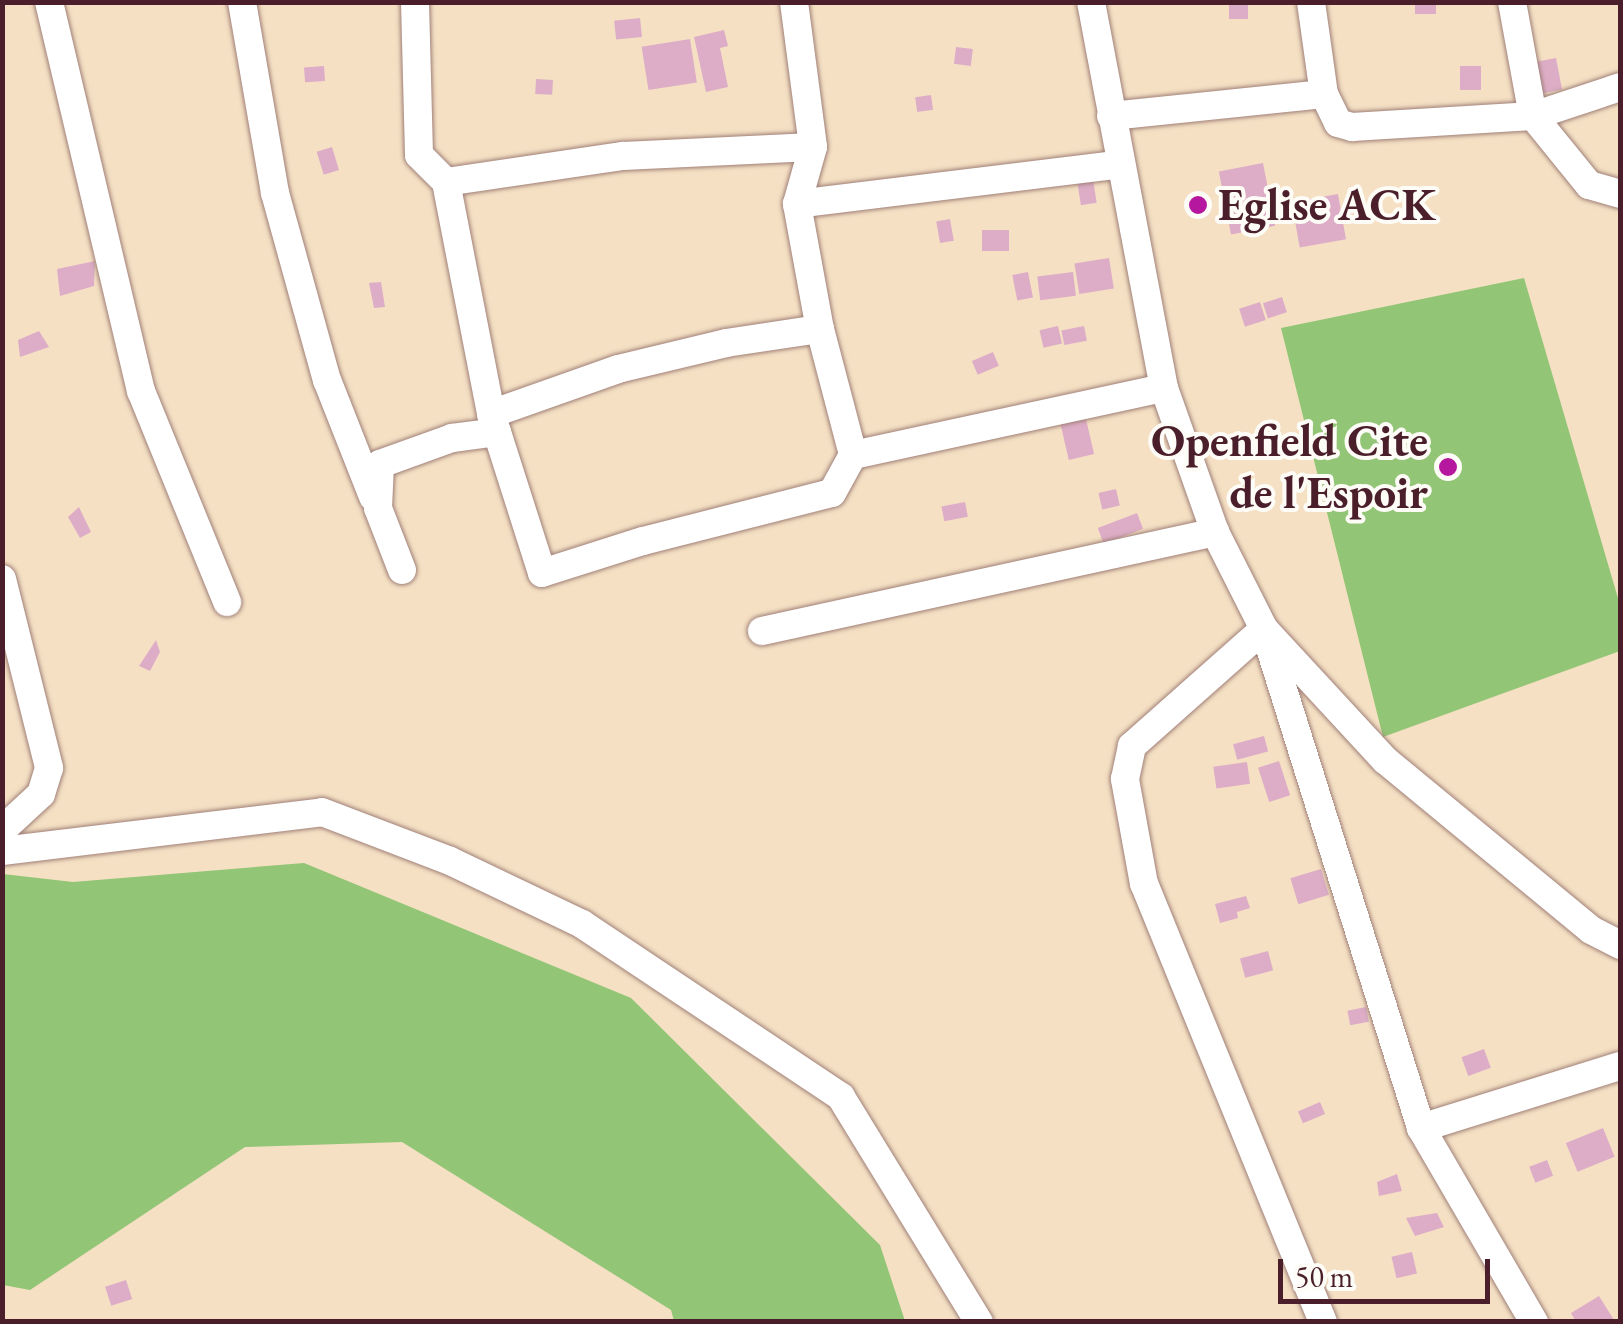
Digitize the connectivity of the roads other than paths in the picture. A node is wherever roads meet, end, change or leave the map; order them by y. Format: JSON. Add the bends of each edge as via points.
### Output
{"nodes":[{"id":1,"x":49,"y":2,"type":"edge"},
{"id":2,"x":242,"y":2,"type":"edge"},
{"id":3,"x":415,"y":2,"type":"edge"},
{"id":4,"x":794,"y":2,"type":"edge"},
{"id":5,"x":1091,"y":2,"type":"edge"},
{"id":6,"x":1311,"y":2,"type":"edge"},
{"id":7,"x":1512,"y":2,"type":"edge"},
{"id":8,"x":1620,"y":86,"type":"edge"},
{"id":9,"x":1324,"y":94,"type":"junction"},
{"id":10,"x":1112,"y":116,"type":"junction"},
{"id":11,"x":1532,"y":116,"type":"junction"},
{"id":12,"x":813,"y":148,"type":"junction"},
{"id":13,"x":1121,"y":164,"type":"junction"},
{"id":14,"x":446,"y":182,"type":"junction"},
{"id":15,"x":1620,"y":194,"type":"edge"},
{"id":16,"x":797,"y":204,"type":"junction"},
{"id":17,"x":820,"y":329,"type":"junction"},
{"id":18,"x":1164,"y":388,"type":"junction"},
{"id":19,"x":494,"y":423,"type":"junction"},
{"id":20,"x":853,"y":455,"type":"junction"},
{"id":21,"x":378,"y":508,"type":"junction"},
{"id":22,"x":1215,"y":532,"type":"junction"},
{"id":23,"x":402,"y":570,"type":"dead end"},
{"id":24,"x":2,"y":579,"type":"edge"},
{"id":25,"x":227,"y":602,"type":"dead end"},
{"id":26,"x":1264,"y":629,"type":"junction"},
{"id":27,"x":762,"y":631,"type":"dead end"},
{"id":28,"x":2,"y":830,"type":"edge"},
{"id":29,"x":2,"y":851,"type":"edge"},
{"id":30,"x":1620,"y":944,"type":"edge"},
{"id":31,"x":1620,"y":1066,"type":"edge"},
{"id":32,"x":1421,"y":1128,"type":"junction"},
{"id":33,"x":980,"y":1322,"type":"edge"},
{"id":34,"x":1323,"y":1322,"type":"edge"},
{"id":35,"x":1534,"y":1322,"type":"edge"}],
"edges":[{"from":1,"to":25,"type":"street","via":[[141,391]]},
{"from":2,"to":21,"type":"street","via":[[275,193],[327,380]]},
{"from":3,"to":14,"type":"street","via":[[419,155]]},
{"from":4,"to":12,"type":"street"},
{"from":5,"to":10,"type":"street"},
{"from":6,"to":9,"type":"street"},
{"from":7,"to":11,"type":"street"},
{"from":8,"to":11,"type":"street"},
{"from":9,"to":10,"type":"street"},
{"from":9,"to":11,"type":"street","via":[[1338,123],[1352,127]]},
{"from":10,"to":13,"type":"street"},
{"from":11,"to":15,"type":"street","via":[[1589,185]]},
{"from":12,"to":14,"type":"street","via":[[623,156]]},
{"from":12,"to":16,"type":"street"},
{"from":13,"to":16,"type":"street"},
{"from":13,"to":18,"type":"street"},
{"from":14,"to":19,"type":"street"},
{"from":16,"to":17,"type":"street"},
{"from":17,"to":19,"type":"street","via":[[618,369]]},
{"from":17,"to":20,"type":"street"},
{"from":18,"to":20,"type":"street"},
{"from":18,"to":22,"type":"street"},
{"from":19,"to":20,"type":"street","via":[[542,573],[832,493]]},
{"from":19,"to":21,"type":"street","via":[[380,464]]},
{"from":21,"to":23,"type":"street"},
{"from":22,"to":26,"type":"street"},
{"from":22,"to":27,"type":"street"},
{"from":24,"to":28,"type":"street","via":[[49,768],[41,794]]},
{"from":26,"to":30,"type":"street","via":[[1385,760],[1591,930]]},
{"from":26,"to":32,"type":"street"},
{"from":26,"to":34,"type":"street","via":[[1132,746],[1125,779],[1144,884]]},
{"from":29,"to":33,"type":"street","via":[[322,812],[450,860],[582,924],[841,1097]]},
{"from":31,"to":32,"type":"street"},
{"from":32,"to":35,"type":"street"}]}
